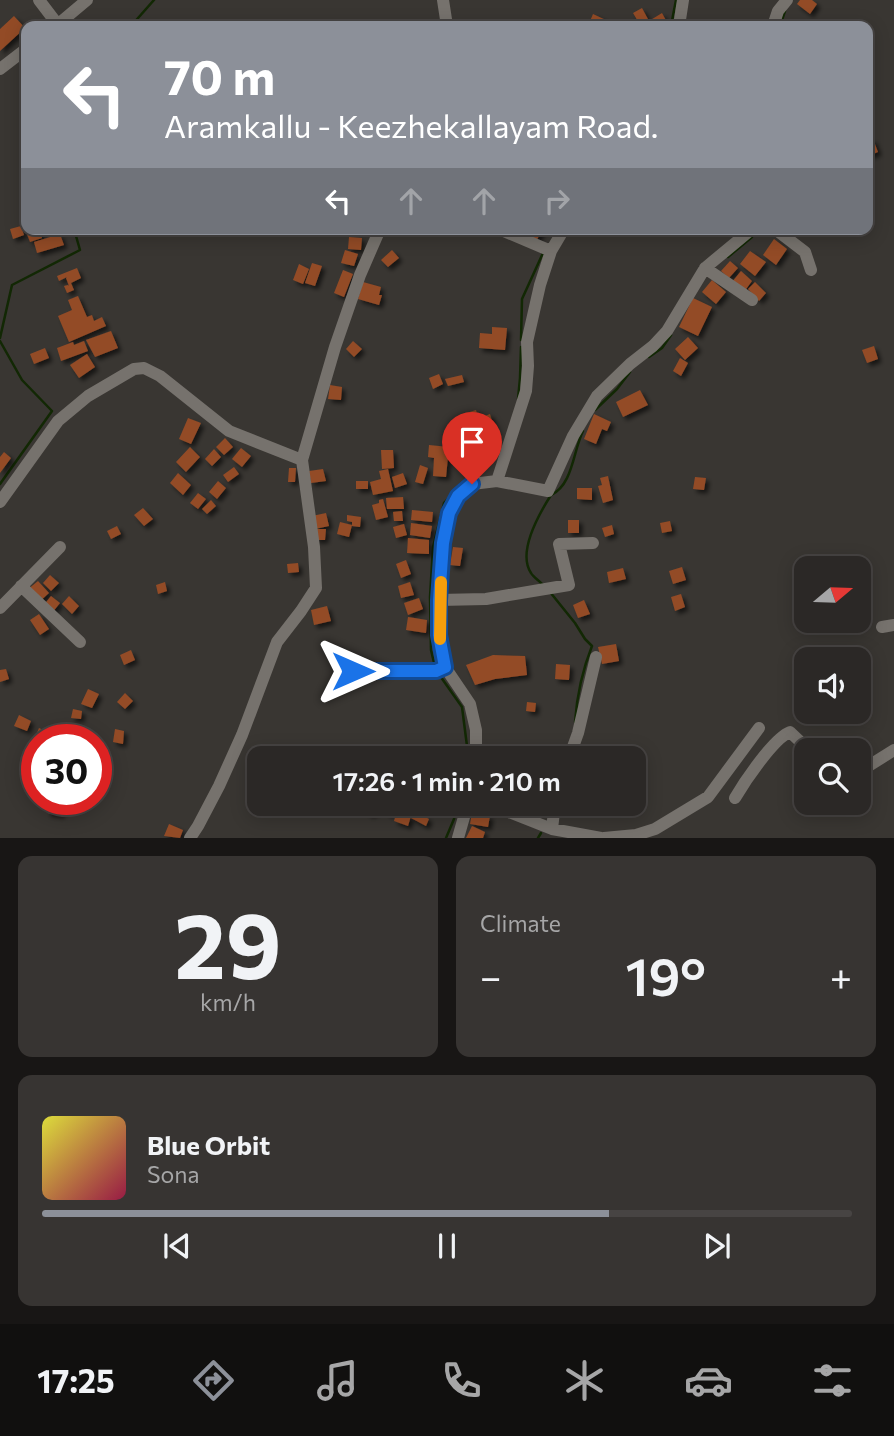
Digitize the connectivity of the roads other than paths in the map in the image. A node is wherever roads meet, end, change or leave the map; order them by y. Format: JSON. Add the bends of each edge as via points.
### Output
{"nodes":[{"id":1,"x":38,"y":0,"type":"edge"},
{"id":2,"x":87,"y":0,"type":"edge"},
{"id":3,"x":443,"y":0,"type":"edge"},
{"id":4,"x":682,"y":0,"type":"edge"},
{"id":5,"x":787,"y":0,"type":"edge"},
{"id":6,"x":53,"y":21,"type":"edge"},
{"id":7,"x":63,"y":21,"type":"edge"},
{"id":8,"x":445,"y":21,"type":"edge"},
{"id":9,"x":680,"y":21,"type":"edge"},
{"id":10,"x":775,"y":21,"type":"edge"},
{"id":11,"x":21,"y":53,"type":"edge"},
{"id":12,"x":0,"y":69,"type":"edge"},
{"id":13,"x":377,"y":235,"type":"edge"},
{"id":14,"x":513,"y":235,"type":"edge"},
{"id":15,"x":561,"y":235,"type":"edge"},
{"id":16,"x":745,"y":235,"type":"edge"},
{"id":17,"x":782,"y":235,"type":"edge"},
{"id":18,"x":551,"y":251,"type":"junction"},
{"id":19,"x":705,"y":268,"type":"junction"},
{"id":20,"x":811,"y":270,"type":"dead end"},
{"id":21,"x":752,"y":300,"type":"dead end"},
{"id":22,"x":302,"y":460,"type":"junction"},
{"id":23,"x":494,"y":482,"type":"junction"},
{"id":24,"x":0,"y":502,"type":"edge"},
{"id":25,"x":593,"y":543,"type":"dead end"},
{"id":26,"x":60,"y":547,"type":"dead end"},
{"id":27,"x":21,"y":586,"type":"junction"},
{"id":28,"x":439,"y":600,"type":"junction"},
{"id":29,"x":0,"y":608,"type":"edge"},
{"id":30,"x":80,"y":642,"type":"dead end"},
{"id":31,"x":596,"y":657,"type":"dead end"},
{"id":32,"x":445,"y":667,"type":"junction"},
{"id":33,"x":353,"y":671,"type":"dead end"},
{"id":34,"x":759,"y":729,"type":"dead end"},
{"id":35,"x":797,"y":738,"type":"edge"},
{"id":36,"x":476,"y":746,"type":"edge"},
{"id":37,"x":573,"y":746,"type":"edge"},
{"id":38,"x":894,"y":750,"type":"edge"},
{"id":39,"x":871,"y":764,"type":"edge"},
{"id":40,"x":735,"y":797,"type":"dead end"},
{"id":41,"x":464,"y":816,"type":"edge"},
{"id":42,"x":515,"y":816,"type":"edge"},
{"id":43,"x":548,"y":831,"type":"edge"},
{"id":44,"x":190,"y":838,"type":"edge"},
{"id":45,"x":458,"y":838,"type":"edge"},
{"id":46,"x":603,"y":838,"type":"edge"}],
"edges":[{"from":1,"to":6,"type":"street"},
{"from":2,"to":7,"type":"street"},
{"from":3,"to":8,"type":"street"},
{"from":4,"to":9,"type":"street"},
{"from":5,"to":10,"type":"street"},
{"from":11,"to":12,"type":"street"},
{"from":13,"to":22,"type":"street","via":[[335,347]]},
{"from":14,"to":18,"type":"street"},
{"from":15,"to":18,"type":"street"},
{"from":16,"to":19,"type":"street"},
{"from":17,"to":20,"type":"street","via":[[805,253]]},
{"from":18,"to":23,"type":"street","via":[[528,336],[526,391]]},
{"from":19,"to":21,"type":"street"},
{"from":19,"to":23,"type":"street","via":[[667,331],[597,396],[572,436],[548,491]]},
{"from":22,"to":24,"type":"street","via":[[229,431],[152,370],[134,369],[88,396],[58,421]]},
{"from":22,"to":44,"type":"street","via":[[316,588],[277,642],[242,735]]},
{"from":23,"to":28,"type":"street","via":[[472,484],[458,496],[449,513]]},
{"from":25,"to":28,"type":"street","via":[[559,544],[569,585]]},
{"from":26,"to":27,"type":"street"},
{"from":27,"to":29,"type":"street"},
{"from":27,"to":30,"type":"street"},
{"from":28,"to":32,"type":"street"},
{"from":31,"to":37,"type":"street"},
{"from":32,"to":33,"type":"street","via":[[436,671]]},
{"from":32,"to":36,"type":"street","via":[[470,704]]},
{"from":34,"to":46,"type":"street","via":[[708,797],[655,829]]},
{"from":35,"to":40,"type":"street","via":[[790,732],[776,742]]},
{"from":38,"to":39,"type":"street"},
{"from":41,"to":45,"type":"street"},
{"from":42,"to":43,"type":"street"},
{"from":43,"to":46,"type":"street"}]}
